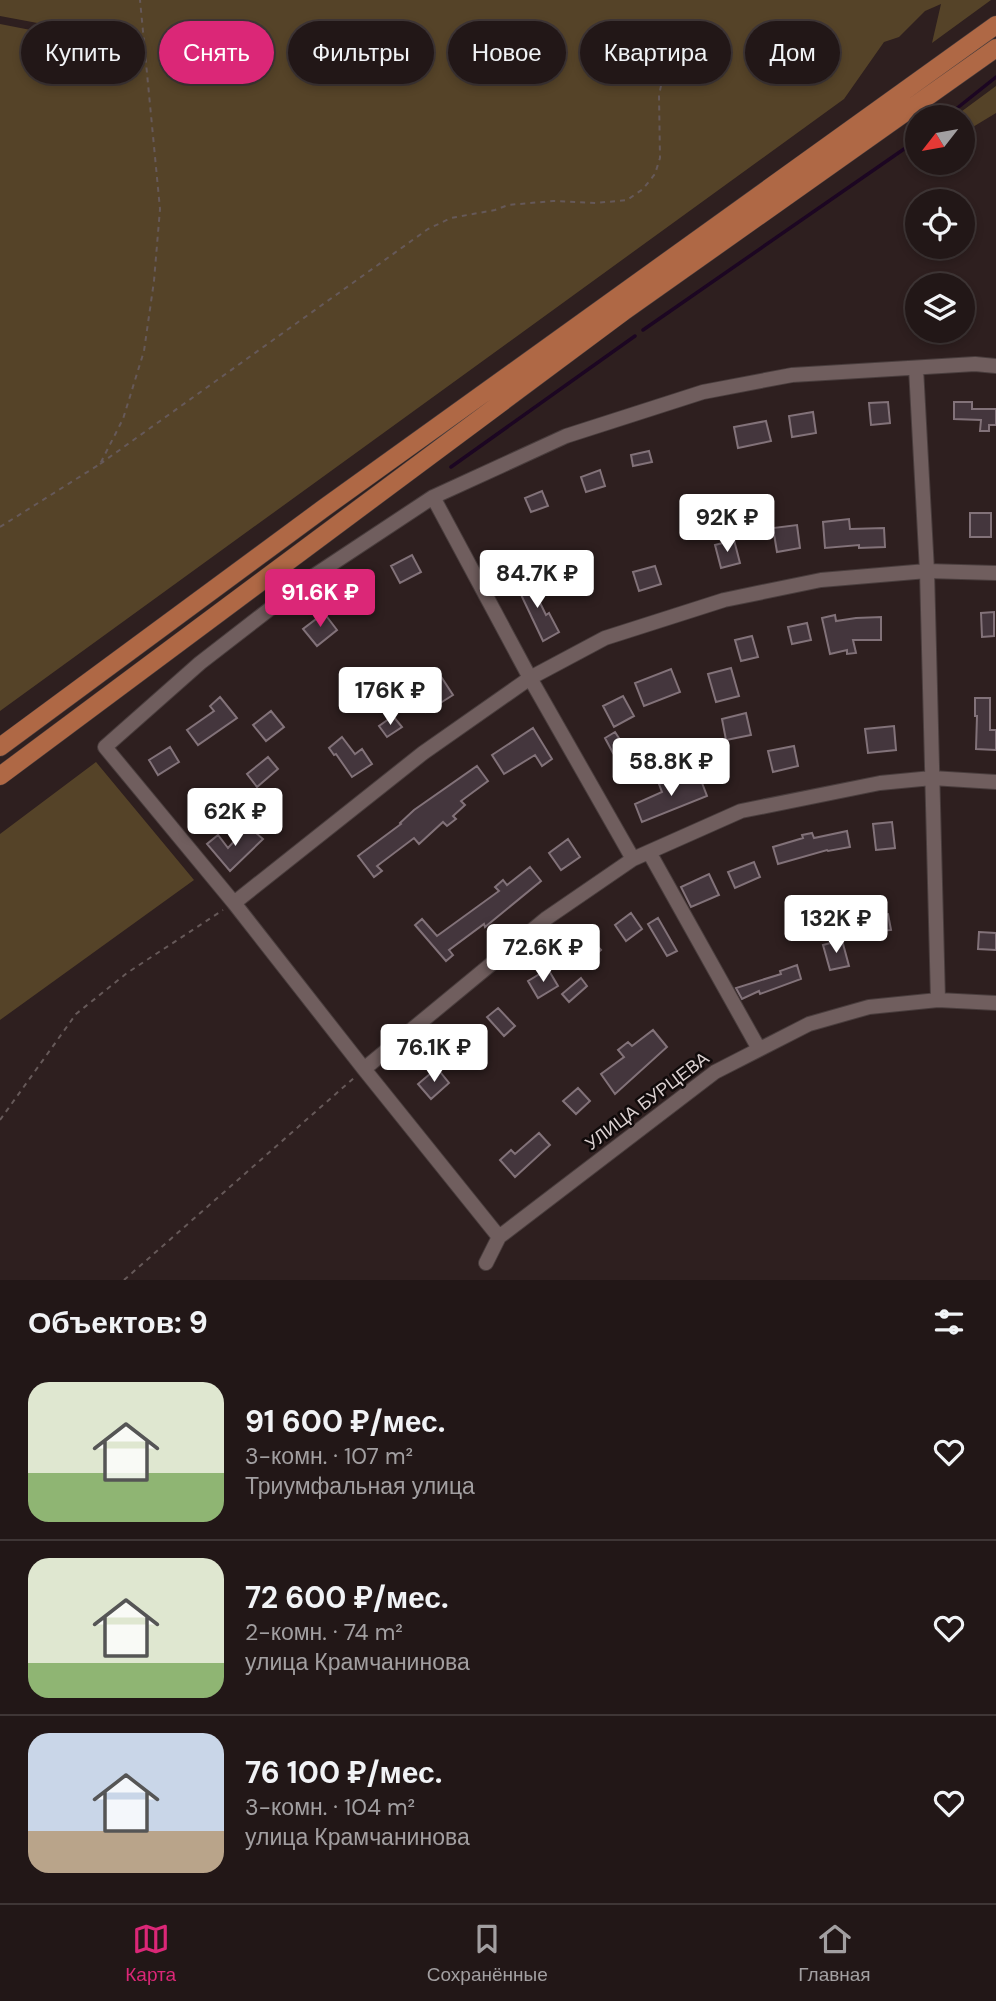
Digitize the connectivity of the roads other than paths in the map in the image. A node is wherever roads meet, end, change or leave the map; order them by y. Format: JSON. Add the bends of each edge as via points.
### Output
{"nodes":[{"id":1,"x":996,"y":25,"type":"edge"},
{"id":2,"x":996,"y":48,"type":"edge"},
{"id":3,"x":996,"y":366,"type":"edge"},
{"id":4,"x":916,"y":368,"type":"junction"},
{"id":5,"x":433,"y":498,"type":"junction"},
{"id":6,"x":927,"y":571,"type":"junction"},
{"id":7,"x":996,"y":573,"type":"edge"},
{"id":8,"x":530,"y":678,"type":"junction"},
{"id":9,"x":0,"y":747,"type":"edge"},
{"id":10,"x":0,"y":776,"type":"edge"},
{"id":11,"x":932,"y":778,"type":"junction"},
{"id":12,"x":996,"y":782,"type":"edge"},
{"id":13,"x":649,"y":852,"type":"junction"},
{"id":14,"x":633,"y":859,"type":"junction"},
{"id":15,"x":234,"y":903,"type":"junction"},
{"id":16,"x":938,"y":1000,"type":"junction"},
{"id":17,"x":996,"y":1003,"type":"edge"},
{"id":18,"x":759,"y":1049,"type":"junction"},
{"id":19,"x":364,"y":1069,"type":"junction"},
{"id":20,"x":499,"y":1237,"type":"junction"},
{"id":21,"x":486,"y":1263,"type":"dead end"}],
"edges":[{"from":1,"to":9,"type":"main road"},
{"from":2,"to":10,"type":"main road","via":[[623,312]]},
{"from":3,"to":4,"type":"street"},
{"from":4,"to":5,"type":"street","via":[[792,375],[703,393],[566,436]]},
{"from":4,"to":6,"type":"street"},
{"from":5,"to":8,"type":"street"},
{"from":5,"to":15,"type":"street","via":[[306,581],[200,663],[104,747]]},
{"from":6,"to":7,"type":"street"},
{"from":6,"to":8,"type":"street","via":[[821,580],[724,600],[605,638]]},
{"from":6,"to":11,"type":"street"},
{"from":8,"to":14,"type":"street"},
{"from":8,"to":15,"type":"street","via":[[423,753]]},
{"from":11,"to":12,"type":"street"},
{"from":11,"to":13,"type":"street","via":[[880,783],[741,811]]},
{"from":11,"to":16,"type":"street"},
{"from":13,"to":14,"type":"street"},
{"from":13,"to":18,"type":"street"},
{"from":14,"to":19,"type":"street","via":[[547,918]]},
{"from":15,"to":19,"type":"street"},
{"from":16,"to":17,"type":"street","name":"УЛИЦА БУРЦЕВА"},
{"from":16,"to":18,"type":"street","name":"УЛИЦА БУРЦЕВА","via":[[869,1007],[809,1024]]},
{"from":18,"to":20,"type":"street","name":"УЛИЦА БУРЦЕВА","via":[[715,1072]]},
{"from":19,"to":20,"type":"street"},
{"from":20,"to":21,"type":"street"}]}
